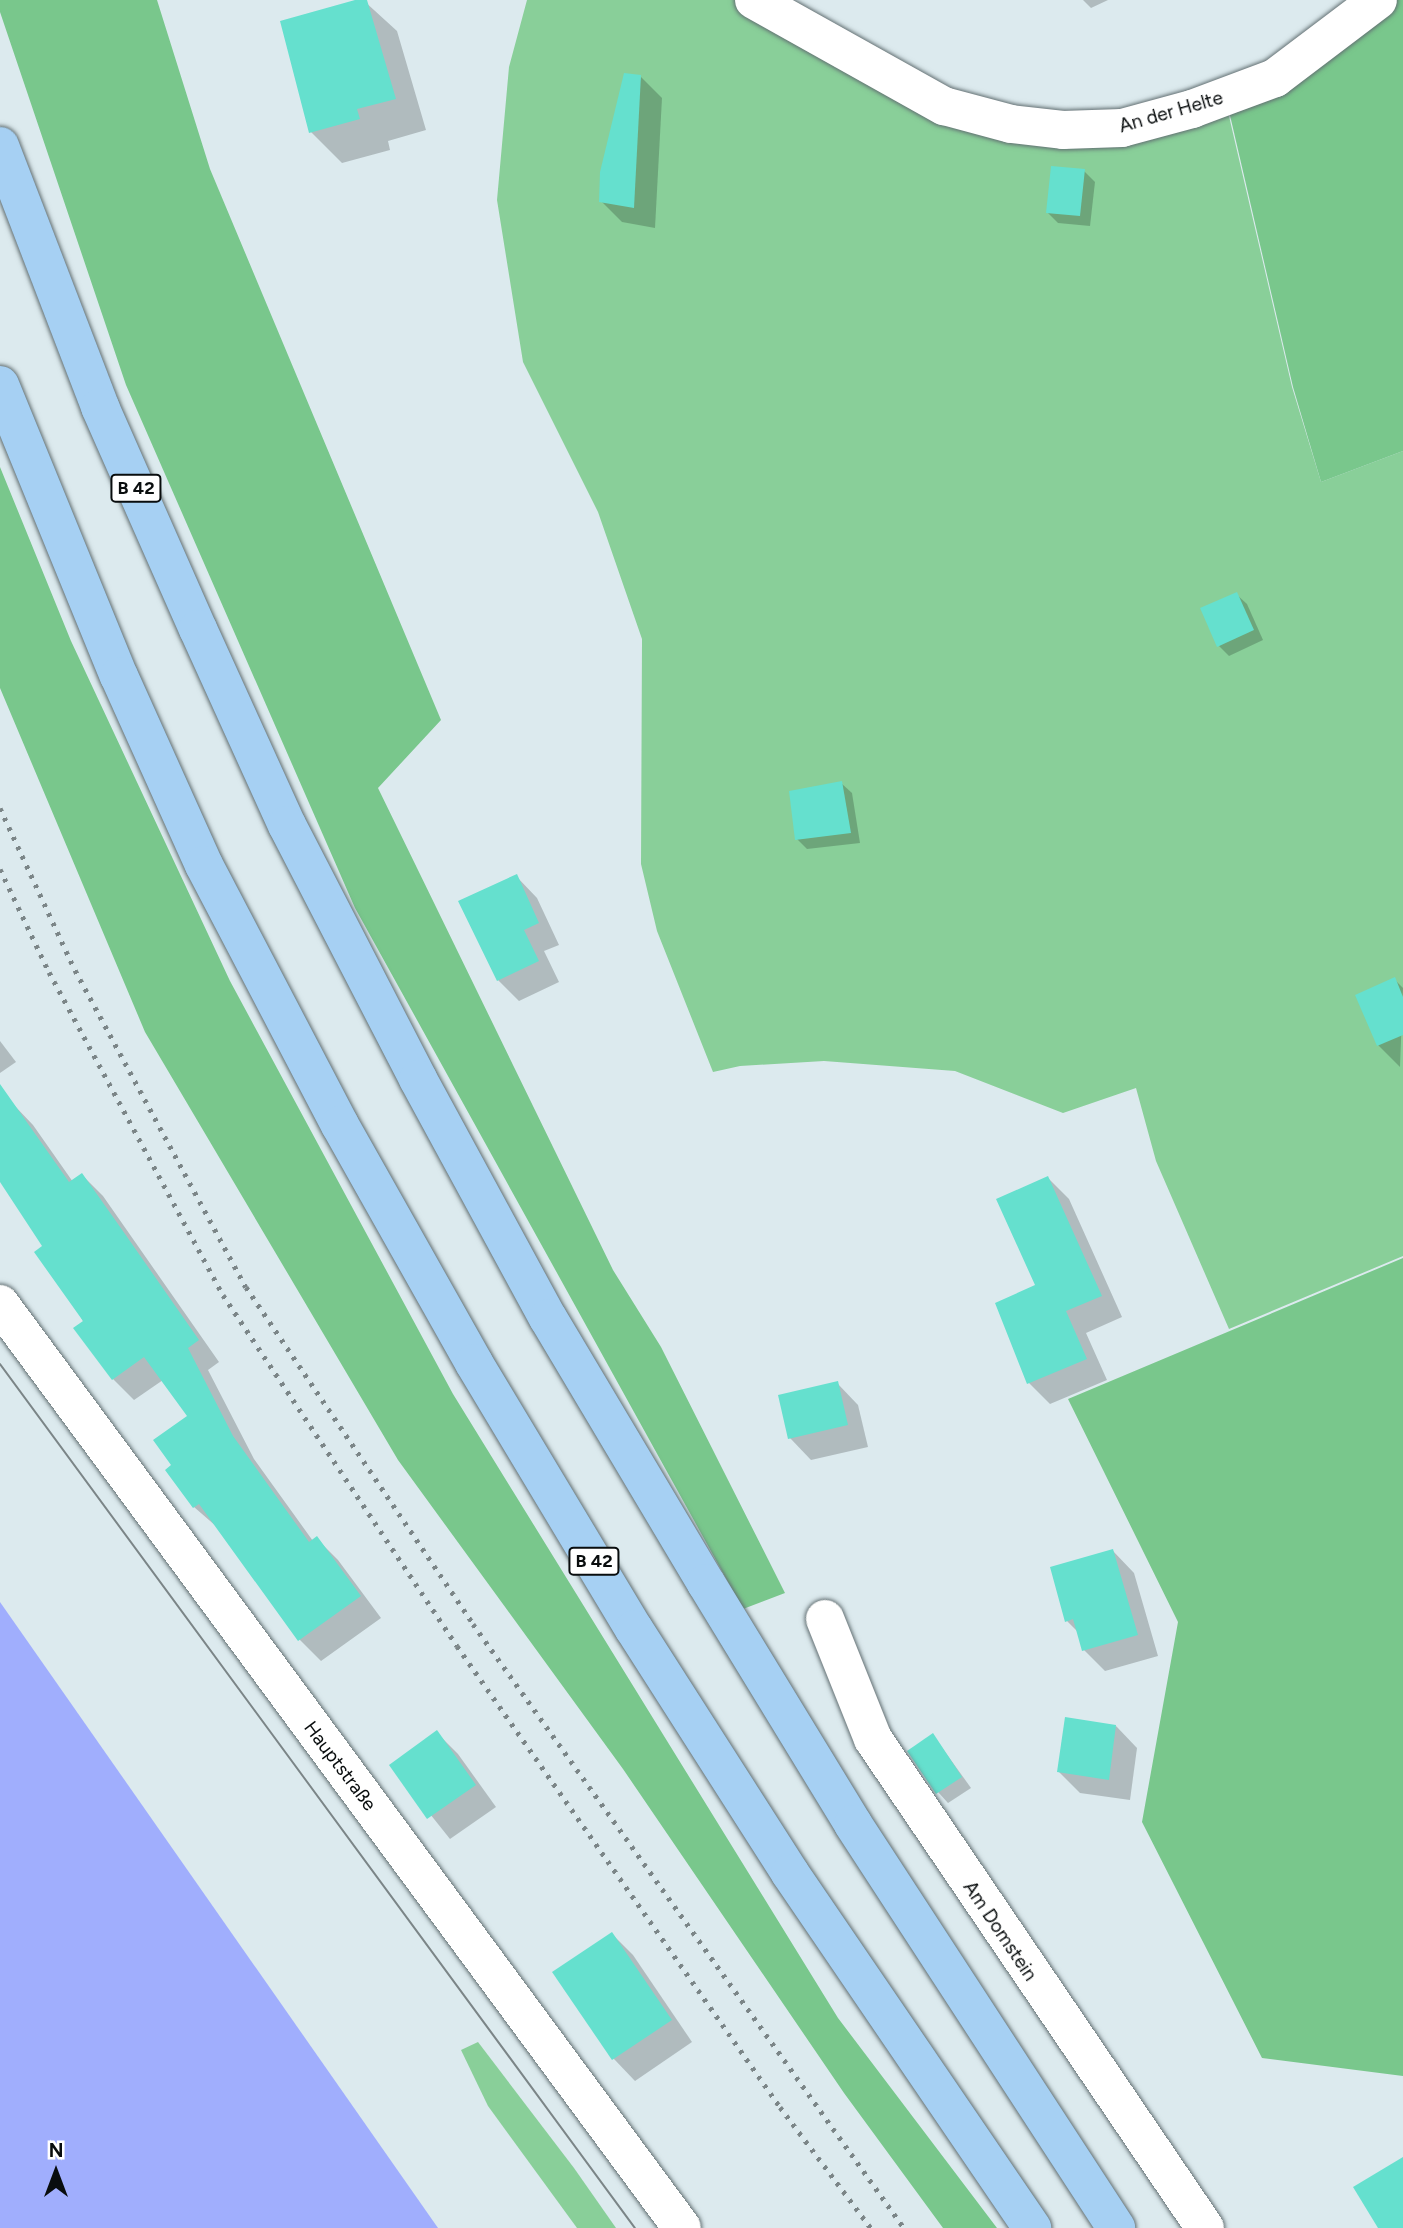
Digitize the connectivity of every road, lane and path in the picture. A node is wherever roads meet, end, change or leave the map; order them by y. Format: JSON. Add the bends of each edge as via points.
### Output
{"nodes":[{"id":1,"x":754,"y":0,"type":"edge"},
{"id":2,"x":1378,"y":0,"type":"edge"},
{"id":3,"x":0,"y":146,"type":"edge"},
{"id":4,"x":0,"y":385,"type":"edge"},
{"id":5,"x":0,"y":1304,"type":"edge"},
{"id":6,"x":825,"y":1619,"type":"dead end"},
{"id":7,"x":682,"y":2228,"type":"edge"},
{"id":8,"x":1032,"y":2228,"type":"edge"},
{"id":9,"x":1116,"y":2228,"type":"edge"},
{"id":10,"x":1205,"y":2228,"type":"edge"}],
"edges":[{"from":1,"to":2,"type":"street","name":"An der Helte","via":[[944,106],[1011,124],[1063,130],[1122,128],[1192,109],[1275,78]]},
{"from":3,"to":9,"type":"highway","number":"B 42","via":[[100,407],[198,629],[287,825],[418,1079],[548,1318],[706,1583],[868,1847]]},
{"from":4,"to":8,"type":"highway","number":"B 42","via":[[119,676],[204,865],[347,1137],[474,1363],[634,1629],[790,1873]]},
{"from":5,"to":7,"type":"street","name":"Hauptstraße"},
{"from":6,"to":10,"type":"street","name":"Am Domstein","via":[[873,1739]]}]}
